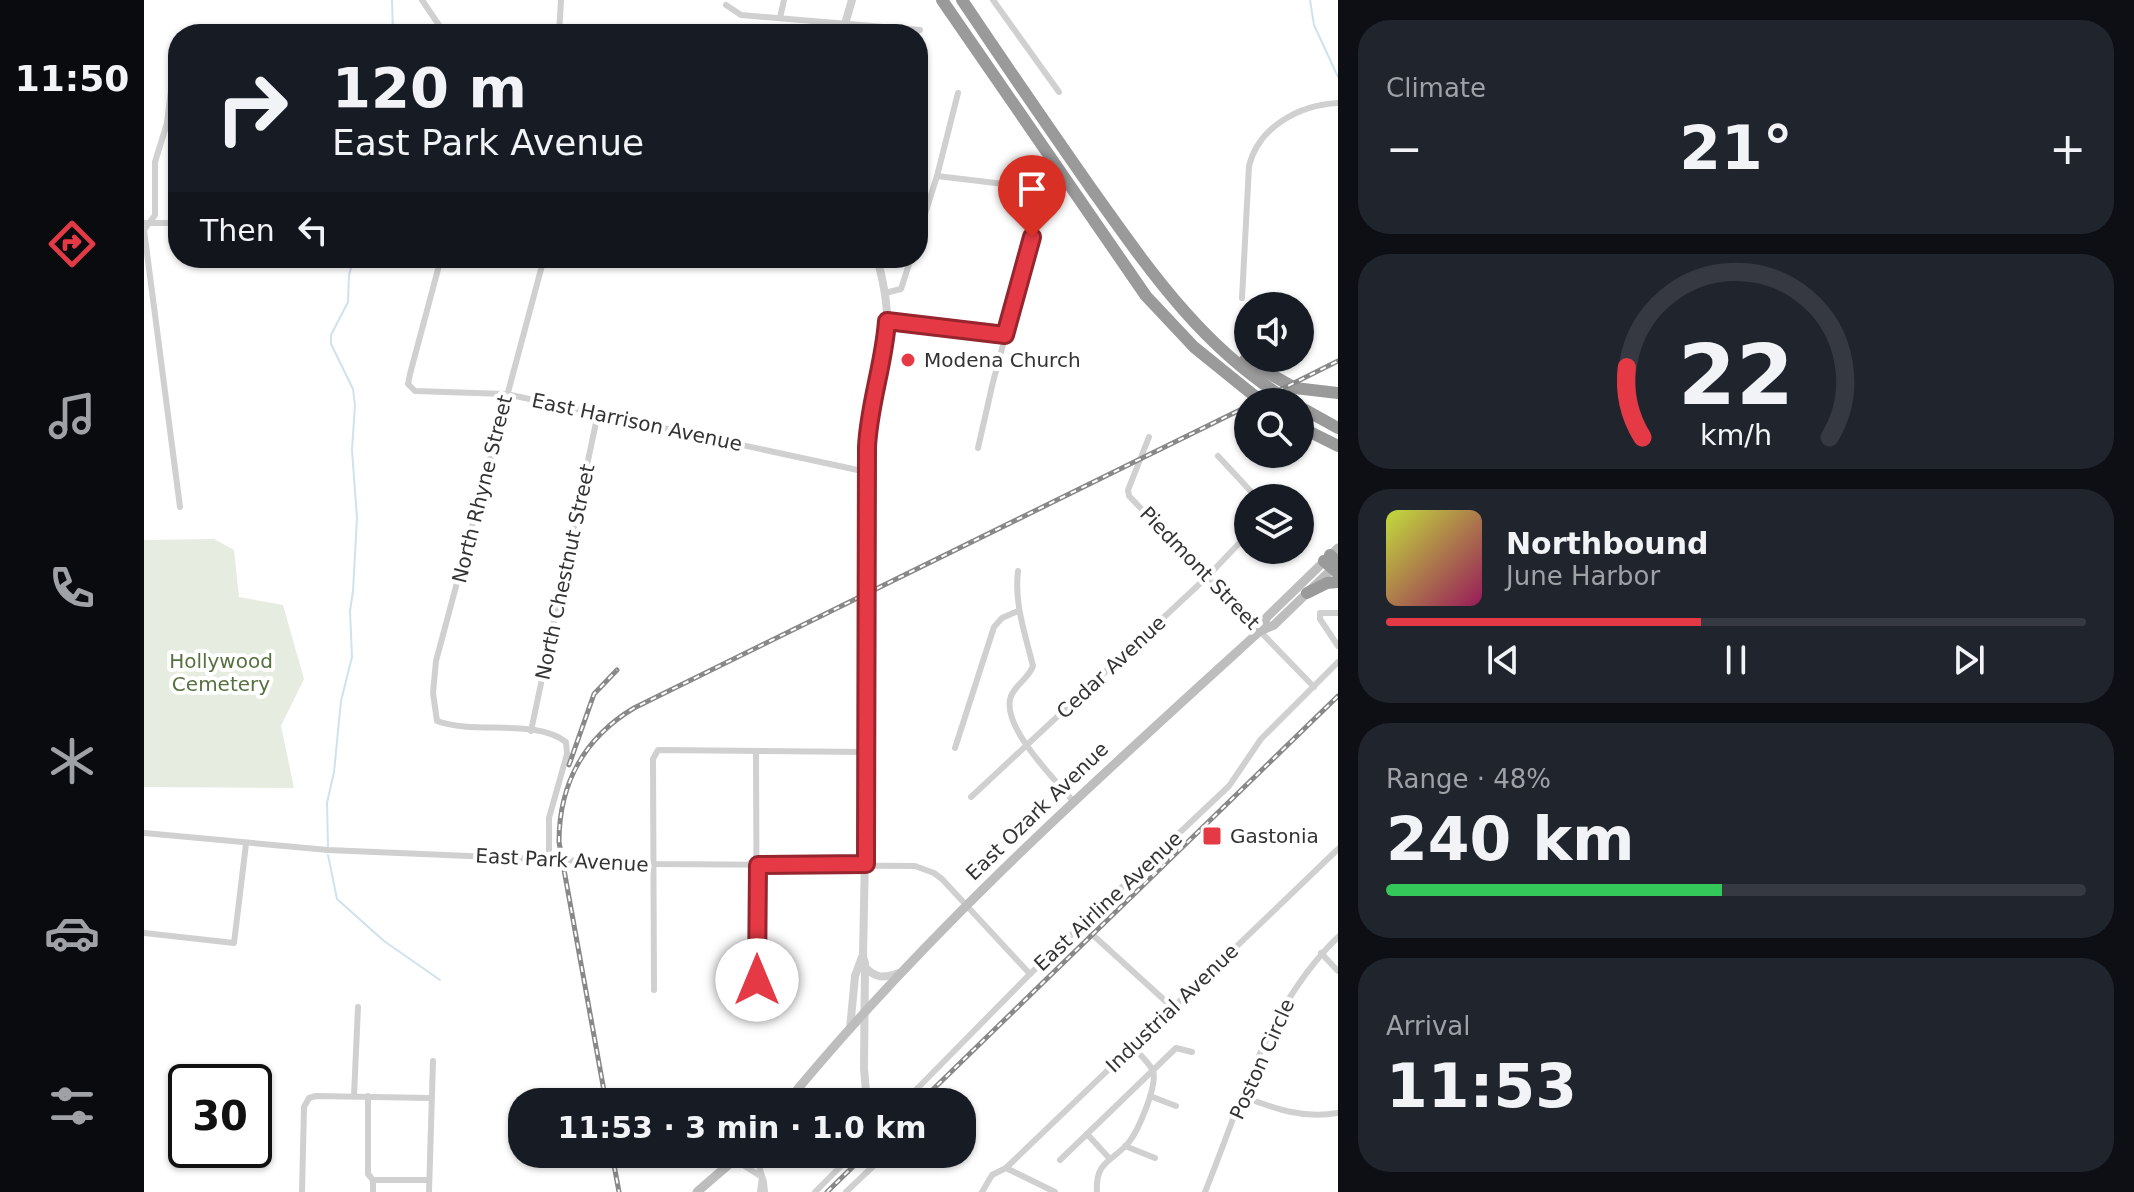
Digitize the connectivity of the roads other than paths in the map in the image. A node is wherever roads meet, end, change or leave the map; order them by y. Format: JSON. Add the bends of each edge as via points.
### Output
{"nodes":[{"id":1,"x":422,"y":0,"type":"edge"},
{"id":2,"x":561,"y":0,"type":"edge"},
{"id":3,"x":784,"y":0,"type":"edge"},
{"id":4,"x":852,"y":0,"type":"edge"},
{"id":5,"x":942,"y":0,"type":"edge"},
{"id":6,"x":962,"y":0,"type":"edge"},
{"id":7,"x":993,"y":0,"type":"edge"},
{"id":8,"x":726,"y":5,"type":"dead end"},
{"id":9,"x":780,"y":18,"type":"junction"},
{"id":10,"x":438,"y":24,"type":"edge"},
{"id":11,"x":560,"y":24,"type":"edge"},
{"id":12,"x":843,"y":24,"type":"joint"},
{"id":13,"x":1059,"y":92,"type":"dead end"},
{"id":14,"x":958,"y":93,"type":"dead end"},
{"id":15,"x":1338,"y":103,"type":"edge"},
{"id":16,"x":168,"y":115,"type":"edge"},
{"id":17,"x":167,"y":123,"type":"joint"},
{"id":18,"x":937,"y":176,"type":"junction"},
{"id":19,"x":1004,"y":184,"type":"dead end"},
{"id":20,"x":928,"y":204,"type":"edge"},
{"id":21,"x":148,"y":223,"type":"edge"},
{"id":22,"x":1032,"y":237,"type":"dead end"},
{"id":23,"x":438,"y":268,"type":"edge"},
{"id":24,"x":541,"y":268,"type":"edge"},
{"id":25,"x":879,"y":268,"type":"edge"},
{"id":26,"x":908,"y":268,"type":"edge"},
{"id":27,"x":1242,"y":292,"type":"edge"},
{"id":28,"x":885,"y":293,"type":"junction"},
{"id":29,"x":887,"y":321,"type":"junction"},
{"id":30,"x":1201,"y":330,"type":"junction"},
{"id":31,"x":1005,"y":335,"type":"junction"},
{"id":32,"x":1245,"y":388,"type":"edge"},
{"id":33,"x":1270,"y":388,"type":"edge"},
{"id":34,"x":1338,"y":393,"type":"edge"},
{"id":35,"x":506,"y":394,"type":"junction"},
{"id":36,"x":598,"y":413,"type":"junction"},
{"id":37,"x":1314,"y":415,"type":"edge"},
{"id":38,"x":1338,"y":428,"type":"edge"},
{"id":39,"x":1314,"y":435,"type":"edge"},
{"id":40,"x":1149,"y":437,"type":"dead end"},
{"id":41,"x":1335,"y":446,"type":"edge"},
{"id":42,"x":978,"y":448,"type":"dead end"},
{"id":43,"x":1218,"y":456,"type":"dead end"},
{"id":44,"x":867,"y":472,"type":"junction"},
{"id":45,"x":1244,"y":484,"type":"edge"},
{"id":46,"x":180,"y":507,"type":"dead end"},
{"id":47,"x":1234,"y":549,"type":"edge"},
{"id":48,"x":1334,"y":562,"type":"edge"},
{"id":49,"x":1018,"y":571,"type":"dead end"},
{"id":50,"x":1207,"y":577,"type":"junction"},
{"id":51,"x":1338,"y":582,"type":"edge"},
{"id":52,"x":1307,"y":593,"type":"junction"},
{"id":53,"x":1018,"y":611,"type":"junction"},
{"id":54,"x":1338,"y":613,"type":"edge"},
{"id":55,"x":1260,"y":631,"type":"junction"},
{"id":56,"x":1338,"y":646,"type":"edge"},
{"id":57,"x":1338,"y":662,"type":"edge"},
{"id":58,"x":1314,"y":687,"type":"junction"},
{"id":59,"x":531,"y":731,"type":"junction"},
{"id":60,"x":1028,"y":746,"type":"junction"},
{"id":61,"x":955,"y":748,"type":"dead end"},
{"id":62,"x":756,"y":751,"type":"junction"},
{"id":63,"x":867,"y":752,"type":"junction"},
{"id":64,"x":971,"y":797,"type":"dead end"},
{"id":65,"x":1073,"y":801,"type":"junction"},
{"id":66,"x":144,"y":833,"type":"edge"},
{"id":67,"x":246,"y":844,"type":"junction"},
{"id":68,"x":1338,"y":849,"type":"edge"},
{"id":69,"x":549,"y":858,"type":"junction"},
{"id":70,"x":654,"y":864,"type":"junction"},
{"id":71,"x":866,"y":864,"type":"junction"},
{"id":72,"x":758,"y":865,"type":"junction"},
{"id":73,"x":966,"y":904,"type":"junction"},
{"id":74,"x":1083,"y":926,"type":"junction"},
{"id":75,"x":144,"y":933,"type":"edge"},
{"id":76,"x":1338,"y":937,"type":"edge"},
{"id":77,"x":1321,"y":953,"type":"junction"},
{"id":78,"x":863,"y":957,"type":"junction"},
{"id":79,"x":865,"y":967,"type":"junction"},
{"id":80,"x":1338,"y":971,"type":"edge"},
{"id":81,"x":899,"y":973,"type":"junction"},
{"id":82,"x":1030,"y":974,"type":"junction"},
{"id":83,"x":855,"y":976,"type":"junction"},
{"id":84,"x":654,"y":990,"type":"dead end"},
{"id":85,"x":358,"y":1007,"type":"dead end"},
{"id":86,"x":757,"y":1007,"type":"dead end"},
{"id":87,"x":1172,"y":1007,"type":"junction"},
{"id":88,"x":866,"y":1009,"type":"junction"},
{"id":89,"x":850,"y":1029,"type":"junction"},
{"id":90,"x":1132,"y":1046,"type":"junction"},
{"id":91,"x":1192,"y":1052,"type":"dead end"},
{"id":92,"x":433,"y":1061,"type":"dead end"},
{"id":93,"x":1153,"y":1070,"type":"junction"},
{"id":94,"x":799,"y":1088,"type":"edge"},
{"id":95,"x":866,"y":1088,"type":"edge"},
{"id":96,"x":918,"y":1088,"type":"edge"},
{"id":97,"x":354,"y":1096,"type":"junction"},
{"id":98,"x":368,"y":1096,"type":"junction"},
{"id":99,"x":1150,"y":1096,"type":"junction"},
{"id":100,"x":1244,"y":1097,"type":"junction"},
{"id":101,"x":431,"y":1098,"type":"junction"},
{"id":102,"x":1176,"y":1106,"type":"dead end"},
{"id":103,"x":1338,"y":1113,"type":"edge"},
{"id":104,"x":1087,"y":1134,"type":"junction"},
{"id":105,"x":1125,"y":1146,"type":"junction"},
{"id":106,"x":1155,"y":1158,"type":"dead end"},
{"id":107,"x":1110,"y":1159,"type":"junction"},
{"id":108,"x":1060,"y":1160,"type":"dead end"},
{"id":109,"x":725,"y":1168,"type":"edge"},
{"id":110,"x":751,"y":1168,"type":"edge"},
{"id":111,"x":759,"y":1168,"type":"edge"},
{"id":112,"x":839,"y":1168,"type":"edge"},
{"id":113,"x":871,"y":1168,"type":"edge"},
{"id":114,"x":1006,"y":1168,"type":"junction"},
{"id":115,"x":762,"y":1177,"type":"junction"},
{"id":116,"x":373,"y":1180,"type":"junction"},
{"id":117,"x":429,"y":1180,"type":"junction"},
{"id":118,"x":302,"y":1192,"type":"edge"},
{"id":119,"x":373,"y":1192,"type":"edge"},
{"id":120,"x":429,"y":1192,"type":"edge"},
{"id":121,"x":697,"y":1192,"type":"edge"},
{"id":122,"x":763,"y":1192,"type":"edge"},
{"id":123,"x":815,"y":1192,"type":"edge"},
{"id":124,"x":846,"y":1192,"type":"edge"},
{"id":125,"x":982,"y":1192,"type":"edge"},
{"id":126,"x":1055,"y":1192,"type":"edge"},
{"id":127,"x":1097,"y":1192,"type":"edge"},
{"id":128,"x":1205,"y":1192,"type":"edge"}],
"edges":[{"from":1,"to":10,"type":"street"},
{"from":2,"to":11,"type":"street"},
{"from":3,"to":9,"type":"street"},
{"from":4,"to":12,"type":"street"},
{"from":5,"to":32,"type":"highway","via":[[1146,296],[1194,347]]},
{"from":6,"to":30,"type":"highway","via":[[1159,284]]},
{"from":7,"to":13,"type":"street"},
{"from":8,"to":9,"type":"street","via":[[741,15]]},
{"from":9,"to":12,"type":"street"},
{"from":14,"to":18,"type":"street"},
{"from":15,"to":27,"type":"street","via":[[1305,109],[1284,120],[1252,152]]},
{"from":16,"to":17,"type":"street"},
{"from":17,"to":21,"type":"street","via":[[155,162],[155,215]]},
{"from":18,"to":19,"type":"street"},
{"from":18,"to":20,"type":"street"},
{"from":21,"to":46,"type":"street","via":[[144,230]]},
{"from":22,"to":31,"type":"street"},
{"from":23,"to":35,"type":"street","name":"East Harrison Avenue","via":[[408,384],[415,391]]},
{"from":24,"to":35,"type":"street","name":"North Rhyne Street"},
{"from":25,"to":28,"type":"street"},
{"from":26,"to":28,"type":"street","via":[[901,289]]},
{"from":28,"to":29,"type":"street"},
{"from":29,"to":31,"type":"street"},
{"from":29,"to":44,"type":"street","via":[[870,410]]},
{"from":30,"to":33,"type":"highway"},
{"from":30,"to":34,"type":"highway","via":[[1295,388]]},
{"from":31,"to":42,"type":"street"},
{"from":35,"to":36,"type":"street","name":"East Harrison Avenue"},
{"from":35,"to":59,"type":"street","name":"North Rhyne Street","via":[[436,661],[433,693],[437,721]]},
{"from":36,"to":44,"type":"street","name":"East Harrison Avenue"},
{"from":36,"to":59,"type":"street","name":"North Chestnut Street"},
{"from":37,"to":38,"type":"highway"},
{"from":39,"to":41,"type":"highway"},
{"from":40,"to":50,"type":"street","name":"Piedmont Street","via":[[1129,496]]},
{"from":43,"to":45,"type":"street"},
{"from":44,"to":63,"type":"street"},
{"from":47,"to":50,"type":"street","name":"Cedar Avenue"},
{"from":48,"to":52,"type":"main road","name":"East Ozark Avenue"},
{"from":48,"to":55,"type":"main road","name":"East Ozark Avenue","via":[[1267,617]]},
{"from":49,"to":53,"type":"street"},
{"from":50,"to":55,"type":"street","name":"Piedmont Street"},
{"from":50,"to":60,"type":"street","name":"Cedar Avenue"},
{"from":51,"to":52,"type":"highway"},
{"from":52,"to":55,"type":"main road","name":"East Ozark Avenue","via":[[1274,625]]},
{"from":53,"to":60,"type":"street","via":[[1033,666],[1015,689],[1009,709]]},
{"from":53,"to":61,"type":"street","via":[[994,627]]},
{"from":54,"to":56,"type":"street","via":[[1320,613]]},
{"from":55,"to":58,"type":"street","name":"Piedmont Street"},
{"from":55,"to":65,"type":"main road","name":"East Ozark Avenue"},
{"from":57,"to":58,"type":"street","name":"East Airline Avenue"},
{"from":58,"to":74,"type":"street","name":"East Airline Avenue","via":[[1261,739],[1229,786]]},
{"from":59,"to":69,"type":"street","via":[[566,742],[549,818]]},
{"from":60,"to":64,"type":"street","name":"Cedar Avenue"},
{"from":60,"to":65,"type":"street"},
{"from":62,"to":63,"type":"street"},
{"from":62,"to":70,"type":"street","via":[[658,750],[653,759]]},
{"from":62,"to":72,"type":"street"},
{"from":63,"to":71,"type":"street"},
{"from":65,"to":73,"type":"main road","name":"East Ozark Avenue"},
{"from":66,"to":67,"type":"street","name":"East Park Avenue"},
{"from":67,"to":69,"type":"street","name":"East Park Avenue"},
{"from":67,"to":75,"type":"street","via":[[234,943]]},
{"from":68,"to":87,"type":"street","name":"Industrial Avenue"},
{"from":69,"to":70,"type":"street","name":"East Park Avenue"},
{"from":70,"to":72,"type":"street","name":"East Park Avenue"},
{"from":70,"to":84,"type":"street"},
{"from":71,"to":72,"type":"street","name":"East Park Avenue"},
{"from":71,"to":73,"type":"street","name":"East Park Avenue","via":[[925,868]]},
{"from":71,"to":78,"type":"street"},
{"from":72,"to":86,"type":"street"},
{"from":73,"to":81,"type":"main road","name":"East Ozark Avenue"},
{"from":73,"to":82,"type":"street","name":"East Park Avenue"},
{"from":74,"to":82,"type":"street","name":"East Airline Avenue"},
{"from":74,"to":87,"type":"street"},
{"from":76,"to":77,"type":"street","name":"Poston Circle"},
{"from":77,"to":80,"type":"street"},
{"from":77,"to":100,"type":"street","name":"Poston Circle","via":[[1281,1009]]},
{"from":78,"to":79,"type":"street"},
{"from":78,"to":83,"type":"street"},
{"from":79,"to":81,"type":"street","via":[[879,977]]},
{"from":79,"to":88,"type":"street"},
{"from":81,"to":88,"type":"main road","name":"East Ozark Avenue"},
{"from":82,"to":96,"type":"street","name":"East Airline Avenue"},
{"from":83,"to":88,"type":"street"},
{"from":83,"to":89,"type":"street"},
{"from":85,"to":97,"type":"street"},
{"from":87,"to":90,"type":"street","name":"Industrial Avenue"},
{"from":88,"to":89,"type":"main road","name":"East Ozark Avenue"},
{"from":88,"to":95,"type":"street"},
{"from":89,"to":94,"type":"main road","name":"East Ozark Avenue"},
{"from":90,"to":93,"type":"street"},
{"from":90,"to":114,"type":"street","name":"Industrial Avenue"},
{"from":91,"to":93,"type":"street","via":[[1176,1048]]},
{"from":92,"to":101,"type":"street"},
{"from":93,"to":99,"type":"street"},
{"from":93,"to":104,"type":"street"},
{"from":97,"to":98,"type":"street"},
{"from":97,"to":118,"type":"street","via":[[316,1096],[304,1107]]},
{"from":98,"to":101,"type":"street"},
{"from":98,"to":116,"type":"street","via":[[368,1174]]},
{"from":99,"to":102,"type":"street"},
{"from":99,"to":105,"type":"street"},
{"from":100,"to":103,"type":"street","via":[[1289,1114]]},
{"from":100,"to":128,"type":"street","name":"Poston Circle"},
{"from":101,"to":117,"type":"street"},
{"from":104,"to":107,"type":"street"},
{"from":104,"to":108,"type":"street"},
{"from":105,"to":106,"type":"street"},
{"from":105,"to":107,"type":"street"},
{"from":107,"to":127,"type":"street","via":[[1097,1174]]},
{"from":109,"to":121,"type":"main road"},
{"from":110,"to":115,"type":"street"},
{"from":111,"to":115,"type":"street"},
{"from":112,"to":123,"type":"street"},
{"from":113,"to":124,"type":"street"},
{"from":114,"to":125,"type":"street","name":"Industrial Avenue","via":[[992,1175]]},
{"from":114,"to":126,"type":"street"},
{"from":115,"to":122,"type":"street"},
{"from":116,"to":117,"type":"street"},
{"from":116,"to":119,"type":"street"},
{"from":117,"to":120,"type":"street"}]}
